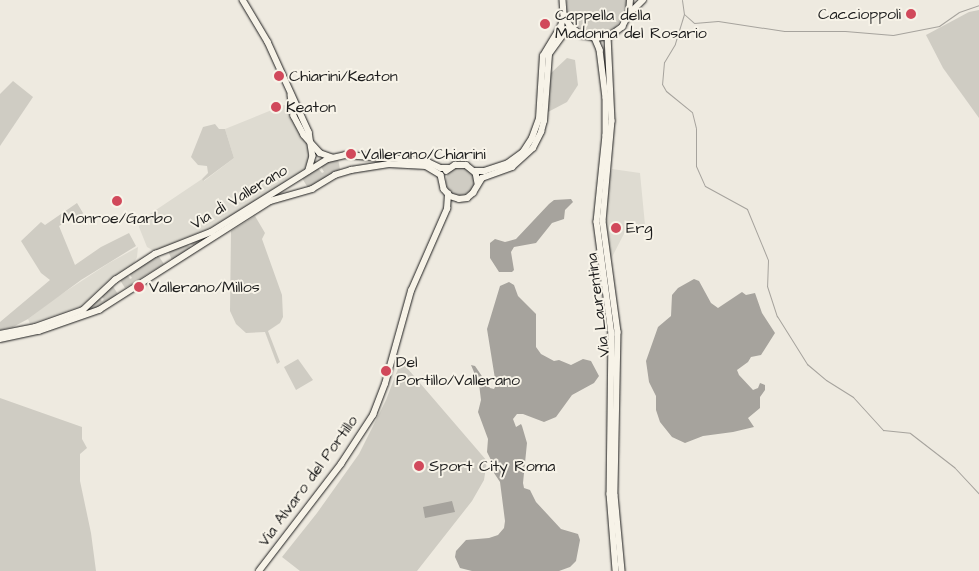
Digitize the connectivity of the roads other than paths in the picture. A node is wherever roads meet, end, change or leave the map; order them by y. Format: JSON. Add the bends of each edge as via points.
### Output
{"nodes":[{"id":1,"x":243,"y":0,"type":"edge"},
{"id":2,"x":563,"y":0,"type":"edge"},
{"id":3,"x":630,"y":0,"type":"edge"},
{"id":4,"x":643,"y":0,"type":"edge"},
{"id":5,"x":629,"y":14,"type":"junction"},
{"id":6,"x":564,"y":15,"type":"junction"},
{"id":7,"x":573,"y":29,"type":"junction"},
{"id":8,"x":608,"y":36,"type":"junction"},
{"id":9,"x":595,"y":38,"type":"junction"},
{"id":10,"x":311,"y":140,"type":"junction"},
{"id":11,"x":333,"y":157,"type":"junction"},
{"id":12,"x":449,"y":168,"type":"junction"},
{"id":13,"x":309,"y":170,"type":"junction"},
{"id":14,"x":475,"y":172,"type":"junction"},
{"id":15,"x":442,"y":180,"type":"junction"},
{"id":16,"x":478,"y":183,"type":"junction"},
{"id":17,"x":448,"y":194,"type":"junction"},
{"id":18,"x":459,"y":199,"type":"junction"},
{"id":19,"x":447,"y":209,"type":"junction"},
{"id":20,"x":0,"y":334,"type":"edge"},
{"id":21,"x":0,"y":339,"type":"edge"},
{"id":22,"x":259,"y":571,"type":"edge"},
{"id":23,"x":616,"y":571,"type":"edge"},
{"id":24,"x":622,"y":571,"type":"edge"}],
"edges":[{"from":1,"to":10,"type":"street","via":[[265,36]]},
{"from":2,"to":6,"type":"street"},
{"from":3,"to":5,"type":"street"},
{"from":4,"to":5,"type":"street"},
{"from":5,"to":8,"type":"street","via":[[621,27]]},
{"from":6,"to":7,"type":"street"},
{"from":6,"to":14,"type":"street","name":"Via di Vallerano","via":[[543,56],[539,119],[532,138],[523,152],[508,163]]},
{"from":7,"to":9,"type":"street"},
{"from":7,"to":16,"type":"street","via":[[564,32],[549,54],[544,121],[533,148],[515,165],[483,177]]},
{"from":8,"to":9,"type":"street"},
{"from":8,"to":24,"type":"street","name":"Via Laurentina","via":[[612,121],[603,221],[618,332],[615,495]]},
{"from":9,"to":23,"type":"street","name":"Via Laurentina","via":[[600,50],[606,98],[606,135],[597,222],[612,334],[610,494]]},
{"from":10,"to":11,"type":"street","via":[[321,154]]},
{"from":10,"to":13,"type":"street","via":[[313,156]]},
{"from":11,"to":12,"type":"street","name":"Via di Vallerano","via":[[347,155],[421,161]]},
{"from":11,"to":13,"type":"street","name":"Via di Vallerano"},
{"from":12,"to":14,"type":"street","name":"Via di Vallerano","via":[[462,164]]},
{"from":12,"to":15,"type":"street"},
{"from":13,"to":20,"type":"street","name":"Via di Vallerano","via":[[211,232],[155,254],[115,280],[83,310],[36,327]]},
{"from":14,"to":16,"type":"street"},
{"from":15,"to":17,"type":"street"},
{"from":15,"to":21,"type":"street","name":"Via di Vallerano","via":[[431,168],[412,164],[374,165],[339,173],[312,189],[268,202],[99,310],[39,331]]},
{"from":16,"to":18,"type":"street","via":[[470,196]]},
{"from":17,"to":18,"type":"street"},
{"from":17,"to":19,"type":"street","name":"Via Alvaro del Portillo"},
{"from":18,"to":19,"type":"street","name":"Via Alvaro del Portillo"},
{"from":19,"to":22,"type":"street","name":"Via Alvaro del Portillo","via":[[411,290],[385,384],[370,420],[328,482]]}]}
